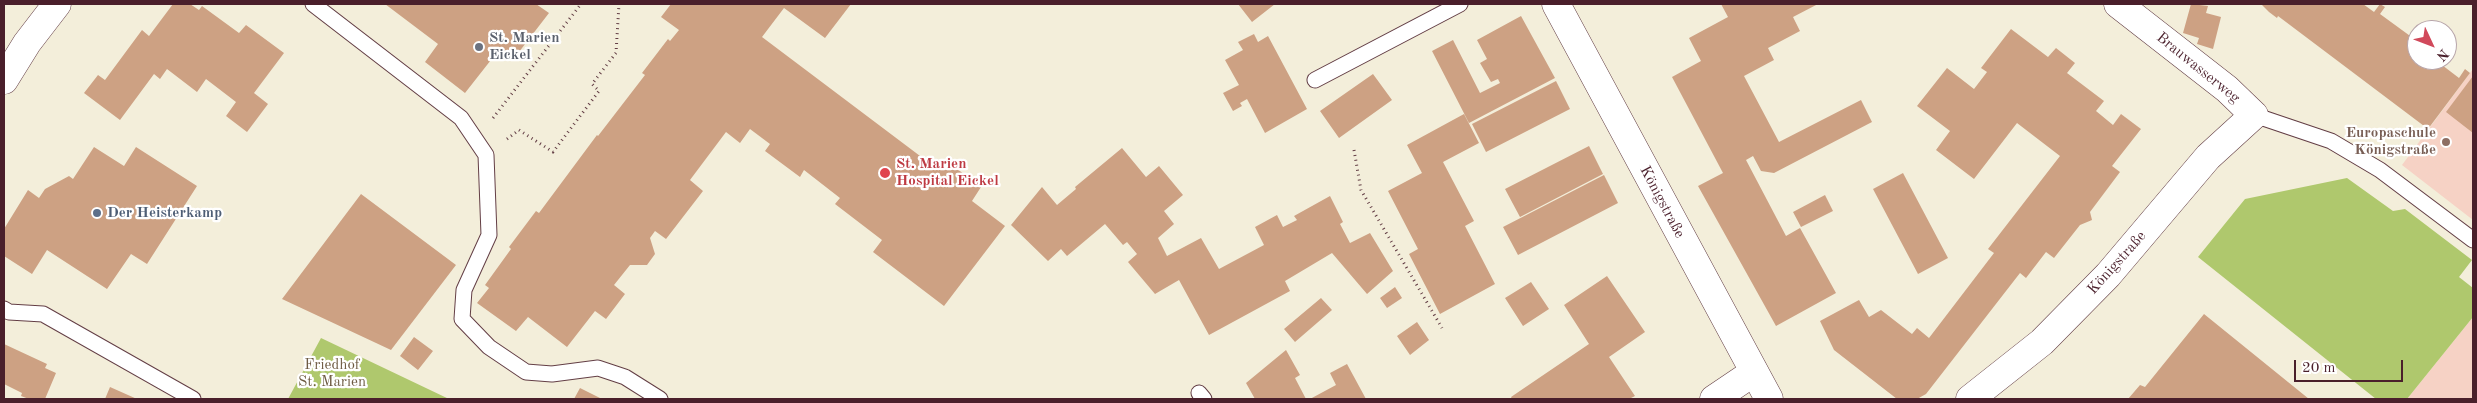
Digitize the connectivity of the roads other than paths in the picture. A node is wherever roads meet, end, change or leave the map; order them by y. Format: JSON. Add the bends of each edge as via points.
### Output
{"nodes":[{"id":1,"x":57,"y":4,"type":"edge"},
{"id":2,"x":312,"y":4,"type":"edge"},
{"id":3,"x":1460,"y":4,"type":"edge"},
{"id":4,"x":1556,"y":4,"type":"edge"},
{"id":5,"x":2118,"y":4,"type":"edge"},
{"id":6,"x":2147,"y":12,"type":"edge"},
{"id":7,"x":4,"y":80,"type":"edge"},
{"id":8,"x":1315,"y":80,"type":"dead end"},
{"id":9,"x":2254,"y":115,"type":"junction"},
{"id":10,"x":2473,"y":240,"type":"edge"},
{"id":11,"x":4,"y":309,"type":"edge"},
{"id":12,"x":1754,"y":372,"type":"junction"},
{"id":13,"x":193,"y":399,"type":"edge"},
{"id":14,"x":660,"y":399,"type":"edge"},
{"id":15,"x":1714,"y":399,"type":"edge"},
{"id":16,"x":1769,"y":399,"type":"edge"},
{"id":17,"x":1970,"y":399,"type":"edge"}],
"edges":[{"from":1,"to":7,"type":"street"},
{"from":2,"to":14,"type":"lane","via":[[461,118],[486,155],[489,235],[464,290],[462,319],[489,347],[526,372],[552,374],[598,368],[625,377]]},
{"from":3,"to":8,"type":"lane"},
{"from":4,"to":12,"type":"street","name":"Königstraße"},
{"from":5,"to":6,"type":"street","name":"Brauwasserweg"},
{"from":6,"to":9,"type":"street","name":"Brauwasserweg"},
{"from":9,"to":10,"type":"lane","via":[[2331,141],[2380,170]]},
{"from":9,"to":17,"type":"street","name":"Königstraße","via":[[2208,157],[2108,275],[2042,342]]},
{"from":11,"to":13,"type":"lane","via":[[43,314]]},
{"from":12,"to":15,"type":"street"},
{"from":12,"to":16,"type":"street","name":"Königstraße"}]}
